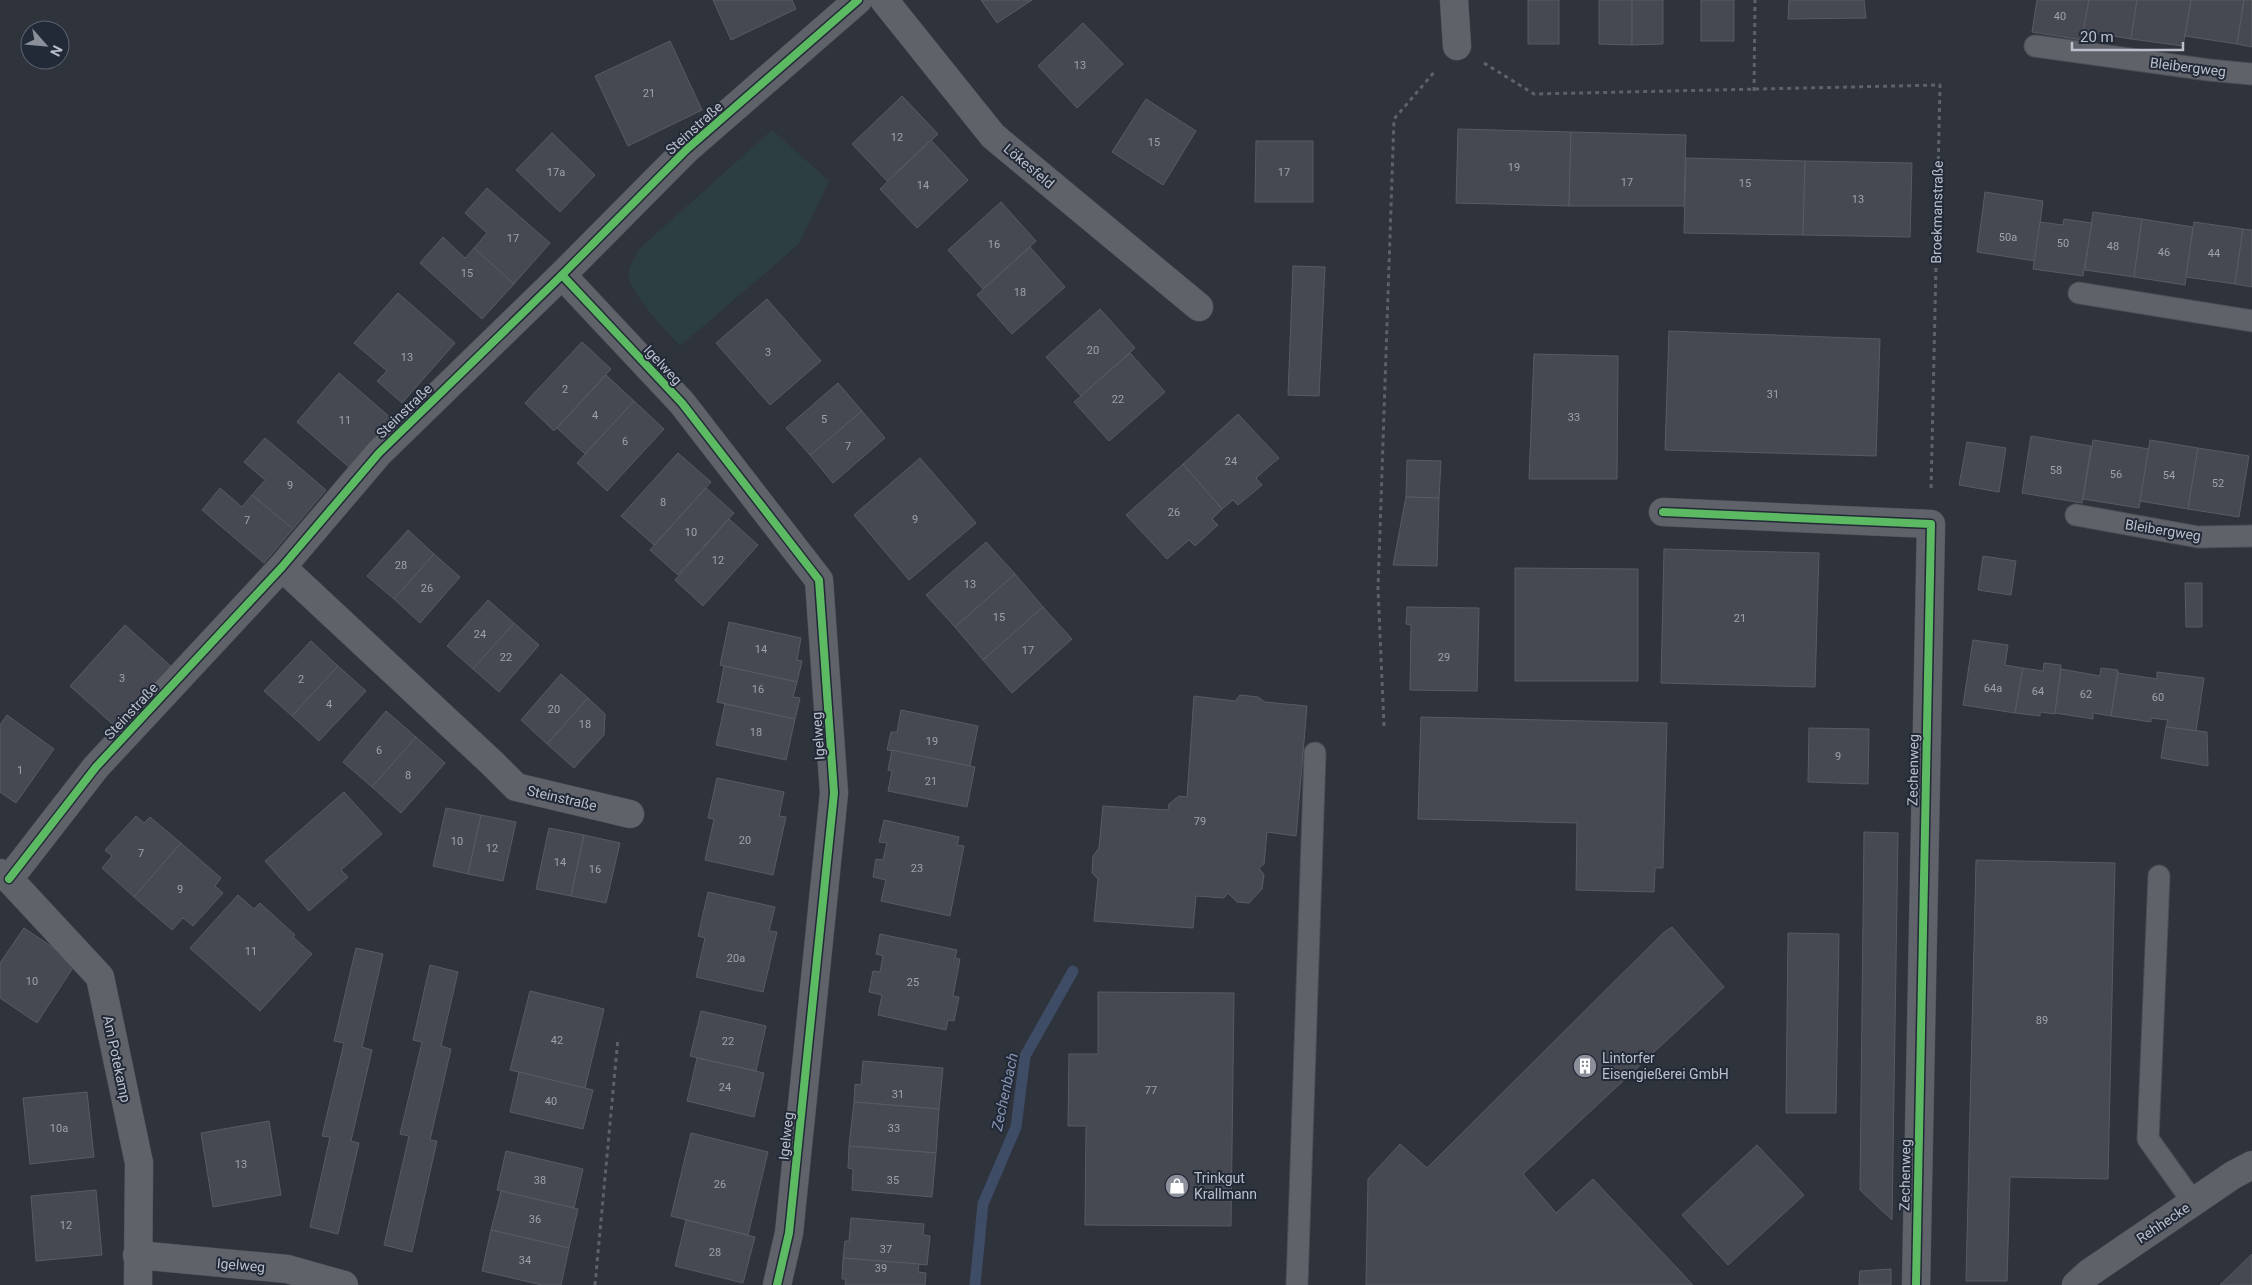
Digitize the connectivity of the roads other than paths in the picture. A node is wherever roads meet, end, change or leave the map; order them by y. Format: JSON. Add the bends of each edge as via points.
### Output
{"nodes":[{"id":1,"x":858,"y":0,"type":"edge"},
{"id":2,"x":884,"y":0,"type":"edge"},
{"id":3,"x":1454,"y":0,"type":"edge"},
{"id":4,"x":1457,"y":46,"type":"road end"},
{"id":5,"x":2035,"y":46,"type":"dead end"},
{"id":6,"x":2252,"y":74,"type":"edge"},
{"id":7,"x":562,"y":275,"type":"junction"},
{"id":8,"x":2079,"y":292,"type":"dead end"},
{"id":9,"x":1199,"y":307,"type":"dead end"},
{"id":10,"x":2252,"y":321,"type":"edge"},
{"id":11,"x":1663,"y":512,"type":"dead end"},
{"id":12,"x":2076,"y":515,"type":"dead end"},
{"id":13,"x":2252,"y":536,"type":"edge"},
{"id":14,"x":282,"y":567,"type":"junction"},
{"id":15,"x":1315,"y":753,"type":"dead end"},
{"id":16,"x":630,"y":814,"type":"dead end"},
{"id":17,"x":4,"y":876,"type":"edge"},
{"id":18,"x":2159,"y":876,"type":"dead end"},
{"id":19,"x":2252,"y":1165,"type":"edge"},
{"id":20,"x":2194,"y":1202,"type":"junction"},
{"id":21,"x":137,"y":1255,"type":"junction"},
{"id":22,"x":138,"y":1285,"type":"edge"},
{"id":23,"x":344,"y":1285,"type":"edge"},
{"id":24,"x":777,"y":1285,"type":"edge"},
{"id":25,"x":1297,"y":1285,"type":"edge"},
{"id":26,"x":1916,"y":1285,"type":"edge"},
{"id":27,"x":2076,"y":1285,"type":"edge"}],
"edges":[{"from":1,"to":7,"type":"street","name":"Steinstraße","via":[[687,149]]},
{"from":2,"to":9,"type":"street","name":"Lökesfeld","via":[[992,136]]},
{"from":3,"to":4,"type":"street"},
{"from":5,"to":6,"type":"lane","name":"Bleibergweg"},
{"from":7,"to":14,"type":"street","name":"Steinstraße","via":[[378,453]]},
{"from":7,"to":24,"type":"street","name":"Igelweg","via":[[682,403],[819,580],[834,793],[789,1233]]},
{"from":8,"to":10,"type":"lane"},
{"from":11,"to":26,"type":"street","name":"Zechenweg","via":[[1931,524]]},
{"from":12,"to":13,"type":"lane","name":"Bleibergweg","via":[[2198,537]]},
{"from":14,"to":16,"type":"street","name":"Steinstraße","via":[[516,788]]},
{"from":14,"to":17,"type":"street","name":"Steinstraße","via":[[96,767]]},
{"from":15,"to":25,"type":"lane"},
{"from":17,"to":21,"type":"street","name":"Am Potekamp","via":[[100,977],[139,1163]]},
{"from":18,"to":20,"type":"lane","via":[[2148,1138]]},
{"from":19,"to":20,"type":"street","name":"Rehhecke"},
{"from":20,"to":27,"type":"street","name":"Rehhecke"},
{"from":21,"to":22,"type":"street","name":"Am Potekamp"},
{"from":21,"to":23,"type":"street","name":"Igelweg","via":[[287,1269]]}]}
